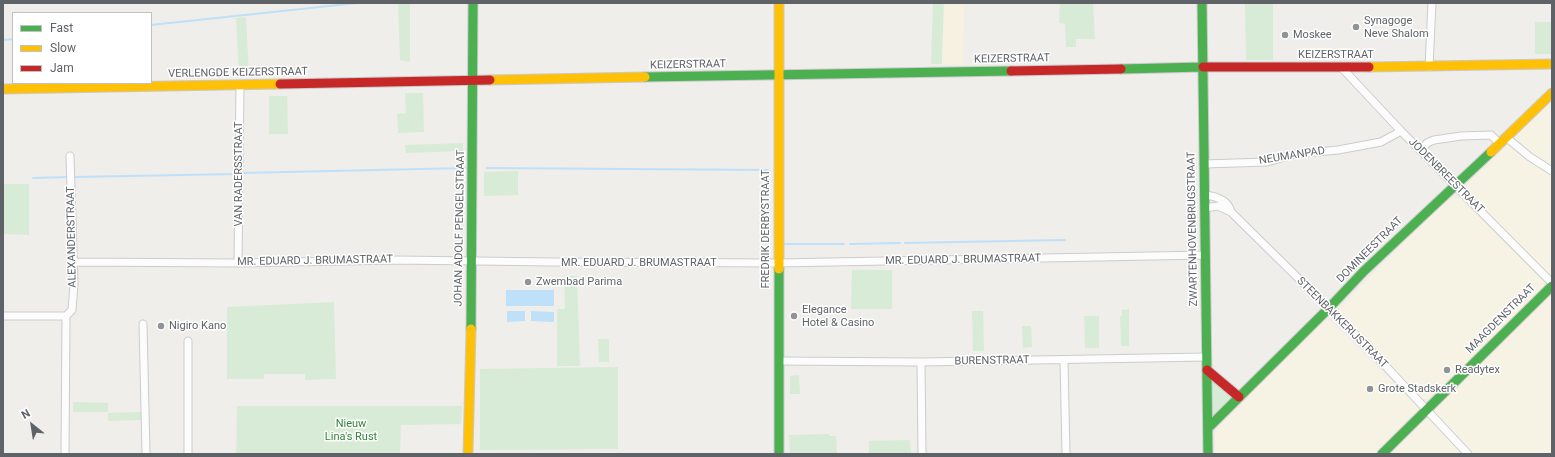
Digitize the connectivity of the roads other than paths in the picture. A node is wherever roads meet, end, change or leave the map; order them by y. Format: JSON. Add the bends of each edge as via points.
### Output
{"nodes":[{"id":1,"x":473,"y":3,"type":"edge"},
{"id":2,"x":779,"y":3,"type":"edge"},
{"id":3,"x":1202,"y":3,"type":"edge"},
{"id":4,"x":1432,"y":3,"type":"edge"},
{"id":5,"x":1552,"y":64,"type":"edge"},
{"id":6,"x":1203,"y":67,"type":"junction"},
{"id":7,"x":1342,"y":67,"type":"junction"},
{"id":8,"x":1429,"y":67,"type":"junction"},
{"id":9,"x":778,"y":76,"type":"junction"},
{"id":10,"x":473,"y":80,"type":"junction"},
{"id":11,"x":240,"y":85,"type":"junction"},
{"id":12,"x":3,"y":89,"type":"edge"},
{"id":13,"x":1552,"y":93,"type":"edge"},
{"id":14,"x":1401,"y":131,"type":"junction"},
{"id":15,"x":1504,"y":141,"type":"junction"},
{"id":16,"x":1421,"y":150,"type":"junction"},
{"id":17,"x":70,"y":156,"type":"dead end"},
{"id":18,"x":1204,"y":164,"type":"junction"},
{"id":19,"x":1552,"y":171,"type":"edge"},
{"id":20,"x":1456,"y":186,"type":"junction"},
{"id":21,"x":1204,"y":196,"type":"junction"},
{"id":22,"x":1205,"y":208,"type":"junction"},
{"id":23,"x":1231,"y":212,"type":"junction"},
{"id":24,"x":1205,"y":255,"type":"junction"},
{"id":25,"x":472,"y":261,"type":"junction"},
{"id":26,"x":73,"y":262,"type":"junction"},
{"id":27,"x":238,"y":263,"type":"junction"},
{"id":28,"x":778,"y":263,"type":"junction"},
{"id":29,"x":1552,"y":284,"type":"edge"},
{"id":30,"x":1329,"y":308,"type":"junction"},
{"id":31,"x":3,"y":316,"type":"edge"},
{"id":32,"x":66,"y":316,"type":"junction"},
{"id":33,"x":143,"y":324,"type":"dead end"},
{"id":34,"x":188,"y":341,"type":"dead end"},
{"id":35,"x":1206,"y":357,"type":"junction"},
{"id":36,"x":1064,"y":360,"type":"junction"},
{"id":37,"x":778,"y":361,"type":"junction"},
{"id":38,"x":921,"y":362,"type":"junction"},
{"id":39,"x":1207,"y":370,"type":"junction"},
{"id":40,"x":1239,"y":397,"type":"junction"},
{"id":41,"x":1426,"y":410,"type":"junction"},
{"id":42,"x":1208,"y":428,"type":"junction"},
{"id":43,"x":65,"y":454,"type":"edge"},
{"id":44,"x":146,"y":454,"type":"edge"},
{"id":45,"x":188,"y":454,"type":"edge"},
{"id":46,"x":468,"y":454,"type":"edge"},
{"id":47,"x":779,"y":454,"type":"edge"},
{"id":48,"x":922,"y":454,"type":"edge"},
{"id":49,"x":1066,"y":454,"type":"edge"},
{"id":50,"x":1208,"y":454,"type":"edge"},
{"id":51,"x":1382,"y":454,"type":"edge"},
{"id":52,"x":1468,"y":454,"type":"edge"}],
"edges":[{"from":1,"to":10,"type":"main road","name":"JOHAN ADOLF PENGELSTRAAT"},
{"from":2,"to":9,"type":"main road","name":"FREDRIK DERBYSTRAAT"},
{"from":3,"to":6,"type":"main road","name":"ZWARTENHOVENBRUGSTRAAT"},
{"from":4,"to":8,"type":"street"},
{"from":5,"to":8,"type":"main road","name":"KEIZERSTRAAT"},
{"from":6,"to":7,"type":"main road","name":"KEIZERSTRAAT"},
{"from":6,"to":9,"type":"main road","name":"KEIZERSTRAAT"},
{"from":6,"to":18,"type":"main road","name":"ZWARTENHOVENBRUGSTRAAT"},
{"from":7,"to":8,"type":"main road","name":"KEIZERSTRAAT"},
{"from":7,"to":14,"type":"street","name":"JODENBREESTRAAT"},
{"from":9,"to":10,"type":"main road","name":"KEIZERSTRAAT"},
{"from":9,"to":28,"type":"main road","name":"FREDRIK DERBYSTRAAT"},
{"from":10,"to":11,"type":"main road","name":"VERLENGDE KEIZERSTRAAT"},
{"from":10,"to":25,"type":"main road","name":"JOHAN ADOLF PENGELSTRAAT"},
{"from":11,"to":12,"type":"main road","name":"VERLENGDE KEIZERSTRAAT"},
{"from":11,"to":27,"type":"street","name":"VAN RADERSSTRAAT"},
{"from":13,"to":15,"type":"main road","name":"DOMINEESTRAAT"},
{"from":14,"to":16,"type":"street","name":"JODENBREESTRAAT"},
{"from":14,"to":18,"type":"street","name":"NEUMANPAD","via":[[1381,142],[1295,154],[1267,162]]},
{"from":15,"to":16,"type":"street","via":[[1491,135],[1461,136],[1430,141]]},
{"from":15,"to":19,"type":"street"},
{"from":15,"to":20,"type":"main road","name":"DOMINEESTRAAT"},
{"from":16,"to":20,"type":"street","name":"JODENBREESTRAAT"},
{"from":17,"to":26,"type":"street","name":"ALEXANDERSTRAAT"},
{"from":18,"to":21,"type":"main road","name":"ZWARTENHOVENBRUGSTRAAT"},
{"from":20,"to":29,"type":"street","name":"JODENBREESTRAAT"},
{"from":20,"to":30,"type":"main road","name":"DOMINEESTRAAT","via":[[1364,271]]},
{"from":21,"to":22,"type":"main road","name":"ZWARTENHOVENBRUGSTRAAT"},
{"from":21,"to":23,"type":"street","name":"STEENBAKKERIJSTRAAT","via":[[1219,198],[1228,205]]},
{"from":22,"to":23,"type":"street","name":"STEENBAKKERIJSTRAAT","via":[[1218,206]]},
{"from":22,"to":24,"type":"main road","name":"ZWARTENHOVENBRUGSTRAAT"},
{"from":23,"to":30,"type":"street","name":"STEENBAKKERIJSTRAAT"},
{"from":24,"to":28,"type":"street","name":"MR. EDUARD J. BRUMASTRAAT"},
{"from":24,"to":35,"type":"main road","name":"ZWARTENHOVENBRUGSTRAAT"},
{"from":25,"to":27,"type":"street","name":"MR. EDUARD J. BRUMASTRAAT"},
{"from":25,"to":28,"type":"street","name":"MR. EDUARD J. BRUMASTRAAT"},
{"from":25,"to":46,"type":"main road","name":"JOHAN ADOLF PENGELSTRAAT"},
{"from":26,"to":27,"type":"street","name":"MR. EDUARD J. BRUMASTRAAT"},
{"from":26,"to":32,"type":"street","name":"ALEXANDERSTRAAT","via":[[72,310]]},
{"from":28,"to":37,"type":"main road","name":"FREDRIK DERBYSTRAAT"},
{"from":29,"to":41,"type":"main road","name":"MAAGDENSTRAAT"},
{"from":30,"to":40,"type":"main road","name":"DOMINEESTRAAT"},
{"from":30,"to":41,"type":"street","name":"STEENBAKKERIJSTRAAT"},
{"from":31,"to":32,"type":"street"},
{"from":32,"to":43,"type":"street"},
{"from":33,"to":44,"type":"street"},
{"from":34,"to":45,"type":"street"},
{"from":35,"to":36,"type":"street","name":"BURENSTRAAT"},
{"from":35,"to":39,"type":"main road","name":"ZWARTENHOVENBRUGSTRAAT"},
{"from":36,"to":38,"type":"street","name":"BURENSTRAAT"},
{"from":36,"to":49,"type":"street"},
{"from":37,"to":38,"type":"street","name":"BURENSTRAAT"},
{"from":37,"to":47,"type":"main road","name":"FREDRIK DERBYSTRAAT"},
{"from":38,"to":48,"type":"street"},
{"from":39,"to":40,"type":"main road"},
{"from":39,"to":42,"type":"main road","name":"ZWARTENHOVENBRUGSTRAAT"},
{"from":40,"to":42,"type":"main road","name":"DOMINEESTRAAT"},
{"from":41,"to":51,"type":"main road","name":"MAAGDENSTRAAT"},
{"from":41,"to":52,"type":"street","name":"STEENBAKKERIJSTRAAT"},
{"from":42,"to":50,"type":"main road","name":"ZWARTENHOVENBRUGSTRAAT"}]}
